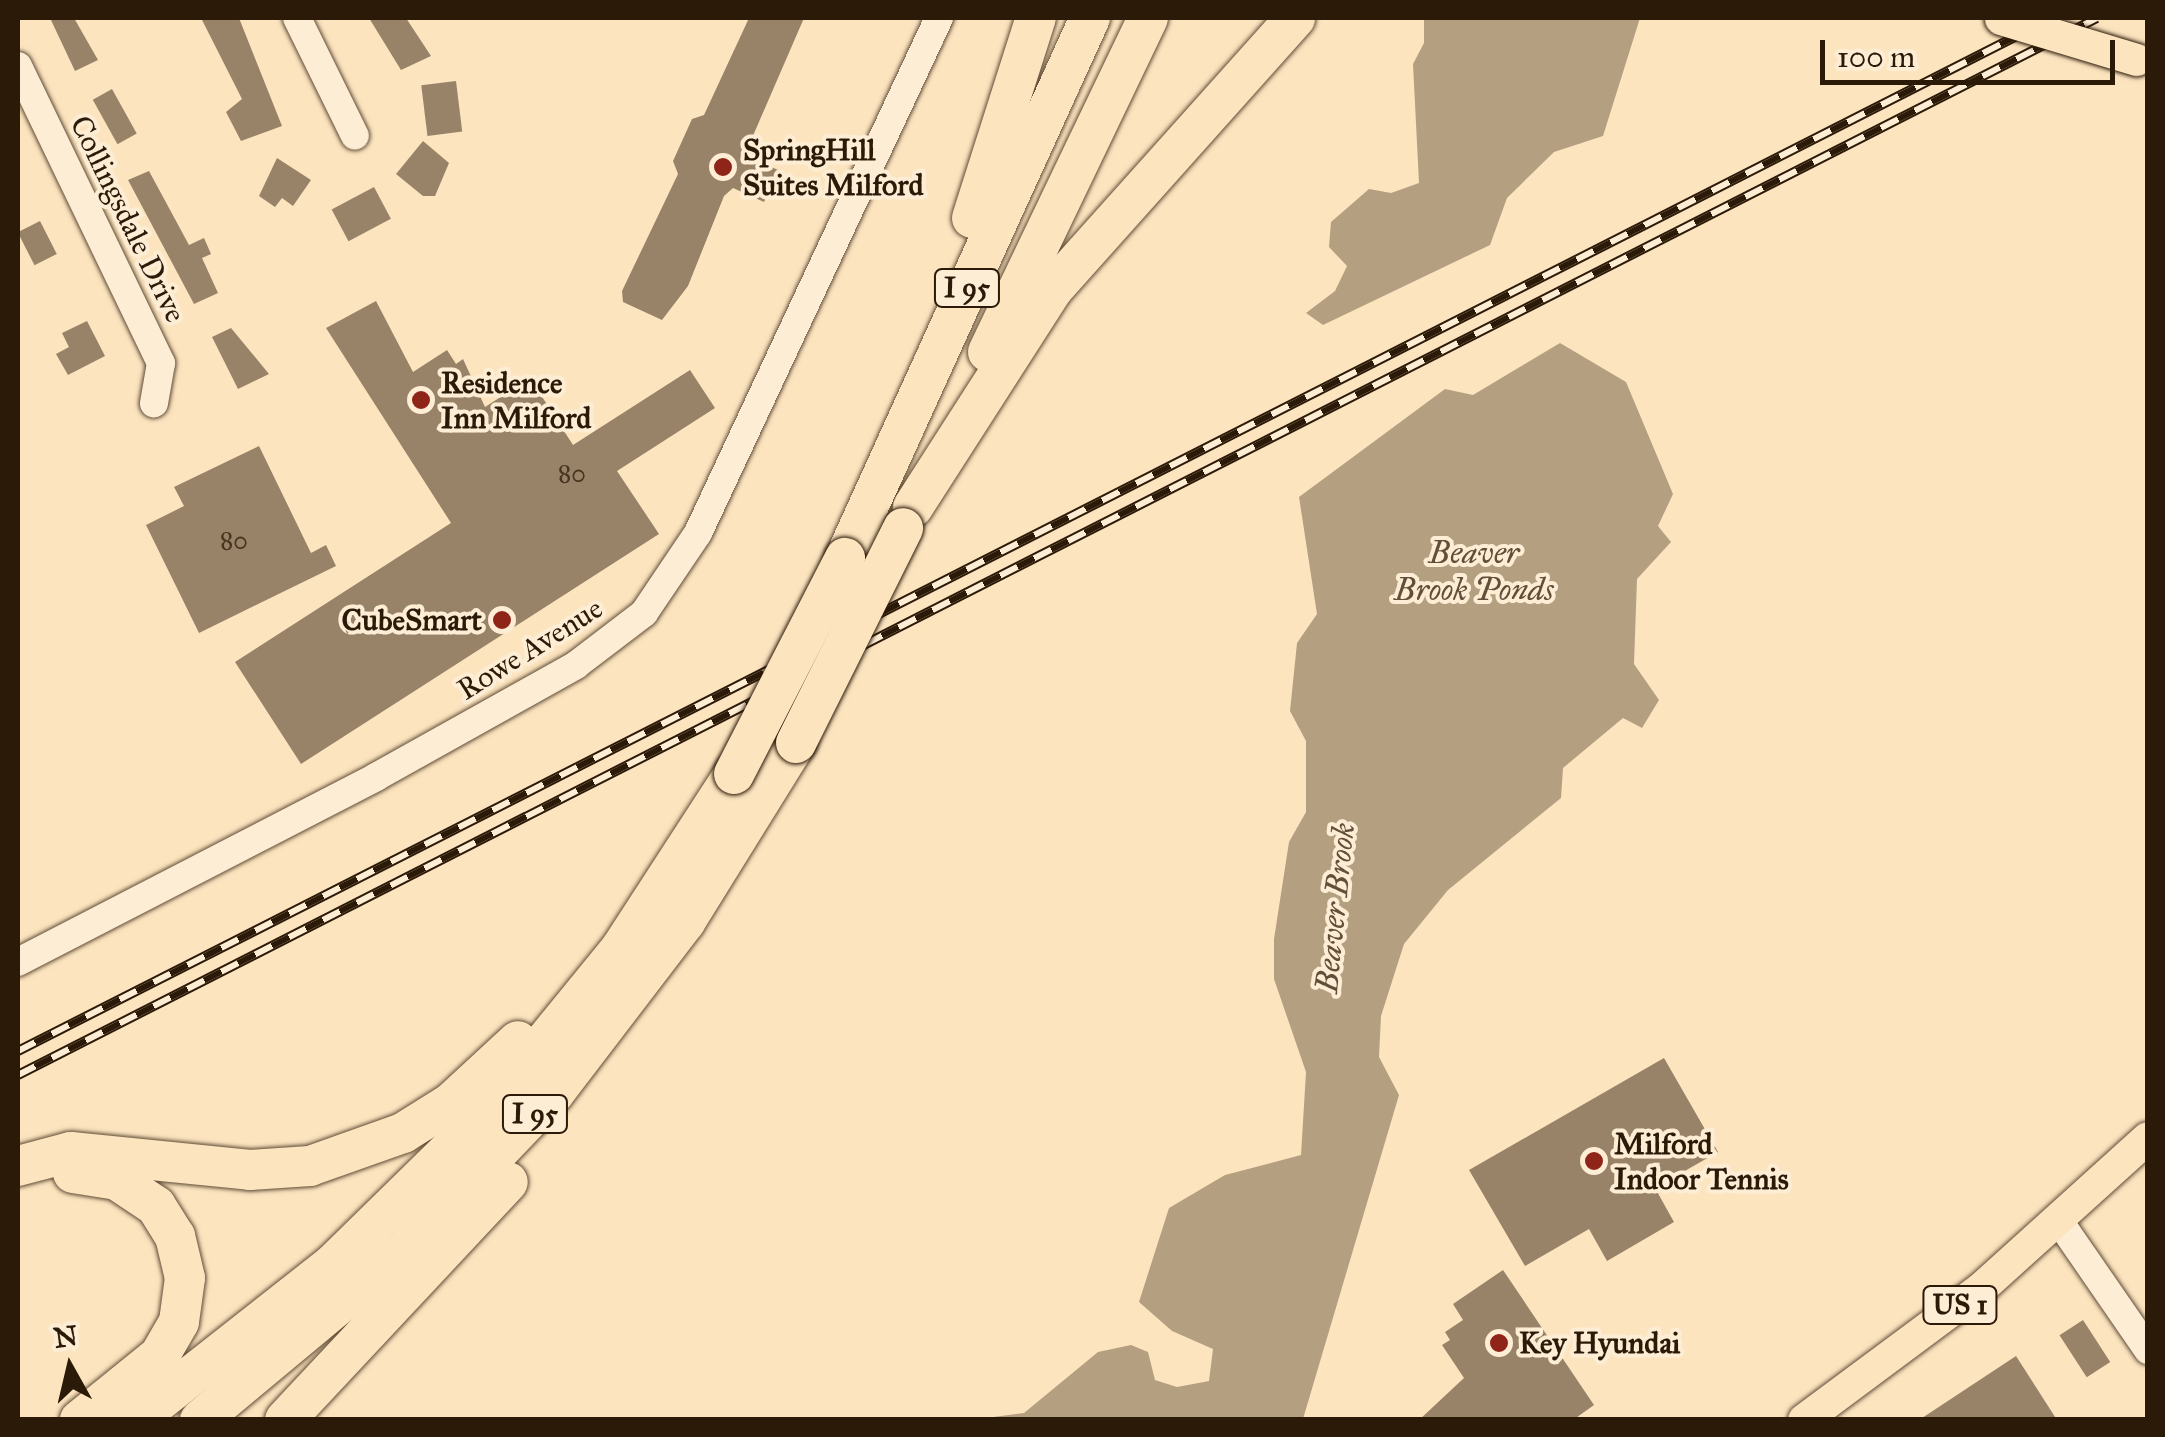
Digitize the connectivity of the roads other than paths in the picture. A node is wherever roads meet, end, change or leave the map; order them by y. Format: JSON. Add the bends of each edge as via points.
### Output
{"nodes":[{"id":1,"x":297,"y":18,"type":"edge"},
{"id":2,"x":939,"y":18,"type":"edge"},
{"id":3,"x":1036,"y":18,"type":"edge"},
{"id":4,"x":1090,"y":18,"type":"edge"},
{"id":5,"x":1148,"y":18,"type":"edge"},
{"id":6,"x":1295,"y":18,"type":"edge"},
{"id":7,"x":1999,"y":18,"type":"edge"},
{"id":8,"x":2142,"y":62,"type":"edge"},
{"id":9,"x":18,"y":66,"type":"edge"},
{"id":10,"x":355,"y":136,"type":"dead end"},
{"id":11,"x":154,"y":403,"type":"dead end"},
{"id":12,"x":879,"y":482,"type":"junction"},
{"id":13,"x":908,"y":518,"type":"junction"},
{"id":14,"x":796,"y":743,"type":"junction"},
{"id":15,"x":734,"y":774,"type":"junction"},
{"id":16,"x":18,"y":962,"type":"edge"},
{"id":17,"x":2148,"y":1138,"type":"edge"},
{"id":18,"x":18,"y":1166,"type":"edge"},
{"id":19,"x":18,"y":1189,"type":"edge"},
{"id":20,"x":2059,"y":1221,"type":"junction"},
{"id":21,"x":2148,"y":1350,"type":"edge"},
{"id":22,"x":80,"y":1420,"type":"edge"},
{"id":23,"x":136,"y":1420,"type":"edge"},
{"id":24,"x":200,"y":1420,"type":"edge"},
{"id":25,"x":285,"y":1420,"type":"edge"},
{"id":26,"x":1804,"y":1420,"type":"edge"}],
"edges":[{"from":1,"to":10,"type":"street"},
{"from":2,"to":16,"type":"street","name":"Rowe Avenue","via":[[698,533],[644,612],[576,665],[410,758]]},
{"from":3,"to":12,"type":"highway","via":[[1004,133]]},
{"from":4,"to":12,"type":"highway","number":"I 95"},
{"from":5,"to":13,"type":"highway","number":"I 95"},
{"from":6,"to":13,"type":"highway","via":[[1053,289]]},
{"from":7,"to":8,"type":"main road","bridge":true},
{"from":9,"to":11,"type":"street","name":"Collingsdale Drive","via":[[162,363]]},
{"from":12,"to":15,"type":"highway","number":"I 95","bridge":true},
{"from":13,"to":14,"type":"highway","number":"I 95","bridge":true},
{"from":14,"to":24,"type":"highway","number":"I 95","via":[[685,922],[543,1106],[366,1285]]},
{"from":14,"to":25,"type":"highway","via":[[696,929],[616,1052],[464,1231]]},
{"from":15,"to":18,"type":"highway","via":[[543,1016],[451,1103],[403,1133],[342,1158],[277,1169],[71,1152]]},
{"from":15,"to":23,"type":"highway","number":"I 95","via":[[622,948],[485,1115],[332,1265]]},
{"from":17,"to":20,"type":"main road","number":"US 1"},
{"from":19,"to":22,"type":"highway","via":[[64,1173],[117,1180],[156,1206],[182,1256],[180,1322],[159,1356]]},
{"from":20,"to":21,"type":"street"},
{"from":20,"to":26,"type":"main road","number":"US 1","via":[[1906,1350]]}]}
